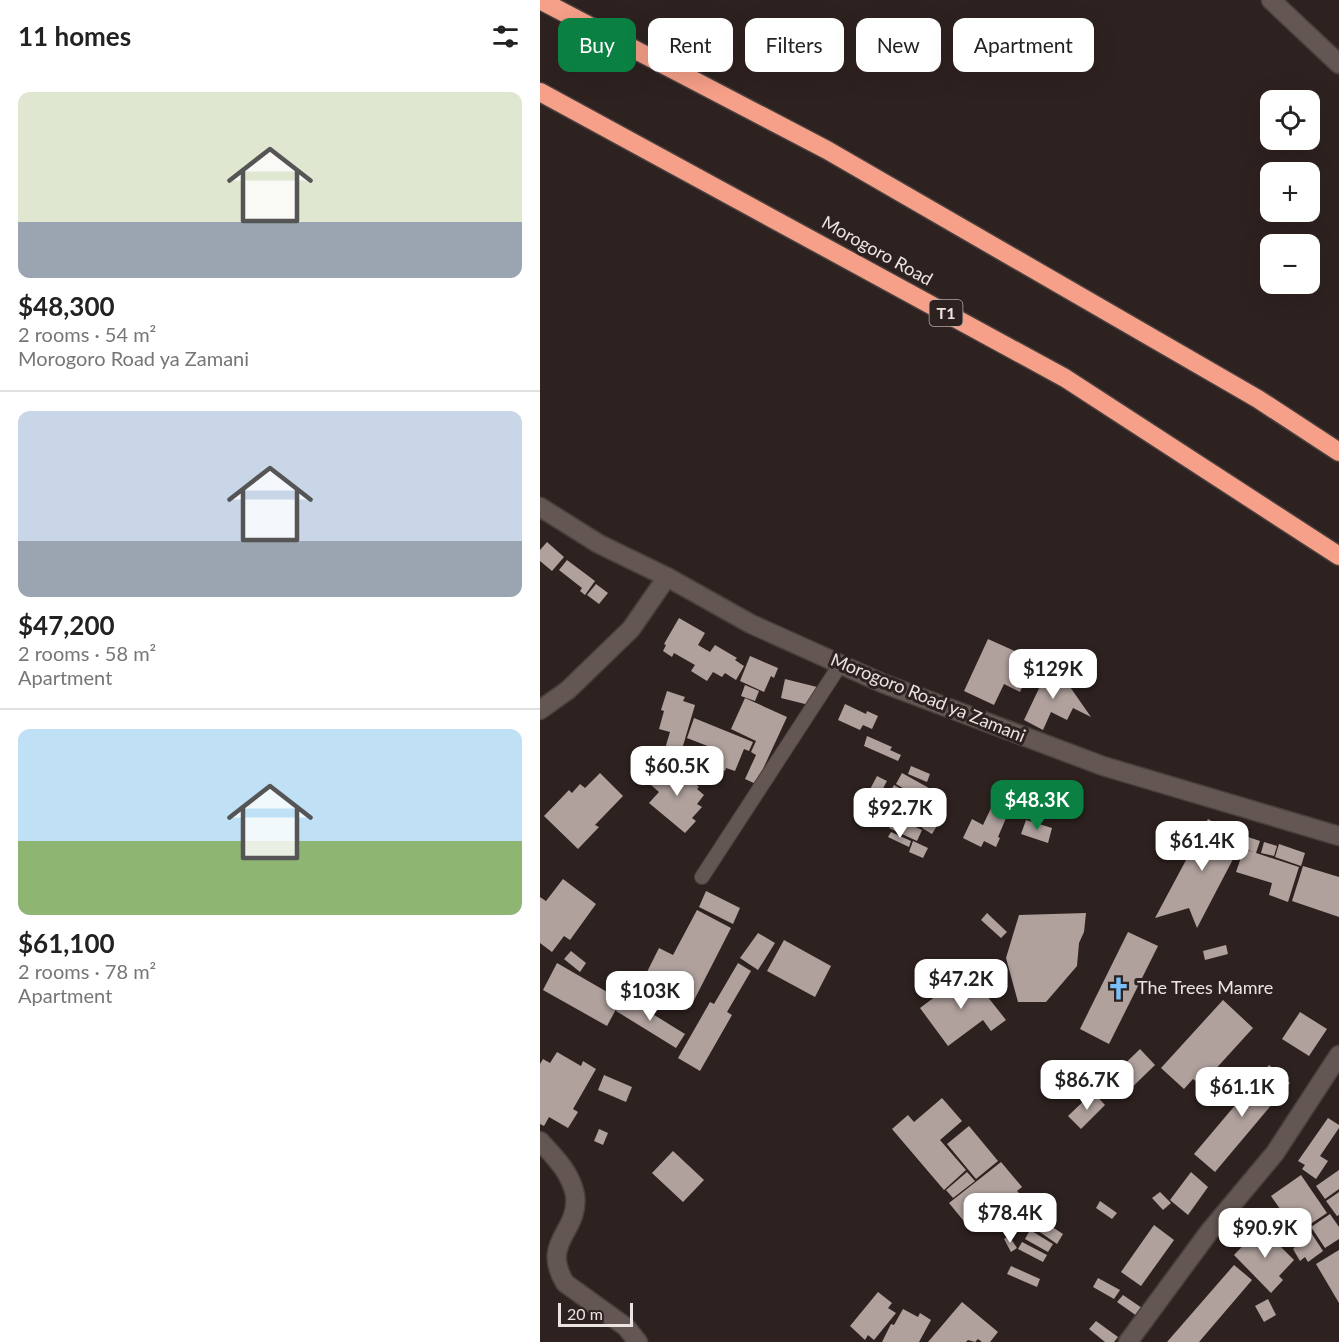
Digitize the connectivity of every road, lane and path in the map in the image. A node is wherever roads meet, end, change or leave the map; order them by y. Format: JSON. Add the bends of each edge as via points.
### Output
{"nodes":[{"id":1,"x":540,"y":0,"type":"edge"},
{"id":2,"x":1271,"y":0,"type":"edge"},
{"id":3,"x":1339,"y":64,"type":"edge"},
{"id":4,"x":540,"y":92,"type":"edge"},
{"id":5,"x":1339,"y":452,"type":"edge"},
{"id":6,"x":540,"y":507,"type":"edge"},
{"id":7,"x":1339,"y":556,"type":"edge"},
{"id":8,"x":667,"y":577,"type":"junction"},
{"id":9,"x":840,"y":665,"type":"junction"},
{"id":10,"x":540,"y":710,"type":"edge"},
{"id":11,"x":1339,"y":836,"type":"edge"},
{"id":12,"x":702,"y":877,"type":"dead end"},
{"id":13,"x":1339,"y":1055,"type":"edge"},
{"id":14,"x":540,"y":1141,"type":"edge"},
{"id":15,"x":1136,"y":1339,"type":"edge"},
{"id":16,"x":638,"y":1342,"type":"edge"}],
"edges":[{"from":1,"to":5,"type":"highway","via":[[827,150],[1258,399]]},
{"from":2,"to":3,"type":"street"},
{"from":4,"to":7,"type":"highway","name":"Morogoro Road","number":"T1","via":[[1065,378]]},
{"from":6,"to":8,"type":"street","name":"Morogoro Road ya Zamani","via":[[599,544]]},
{"from":8,"to":9,"type":"street","name":"Morogoro Road ya Zamani","via":[[751,624]]},
{"from":8,"to":10,"type":"street","via":[[631,629],[568,690]]},
{"from":9,"to":11,"type":"street","name":"Morogoro Road ya Zamani","via":[[1103,766]]},
{"from":9,"to":12,"type":"lane"},
{"from":13,"to":15,"type":"street","via":[[1275,1154],[1209,1233]]},
{"from":14,"to":16,"type":"street","via":[[564,1168],[575,1197],[556,1253],[560,1274],[626,1327]]}]}
